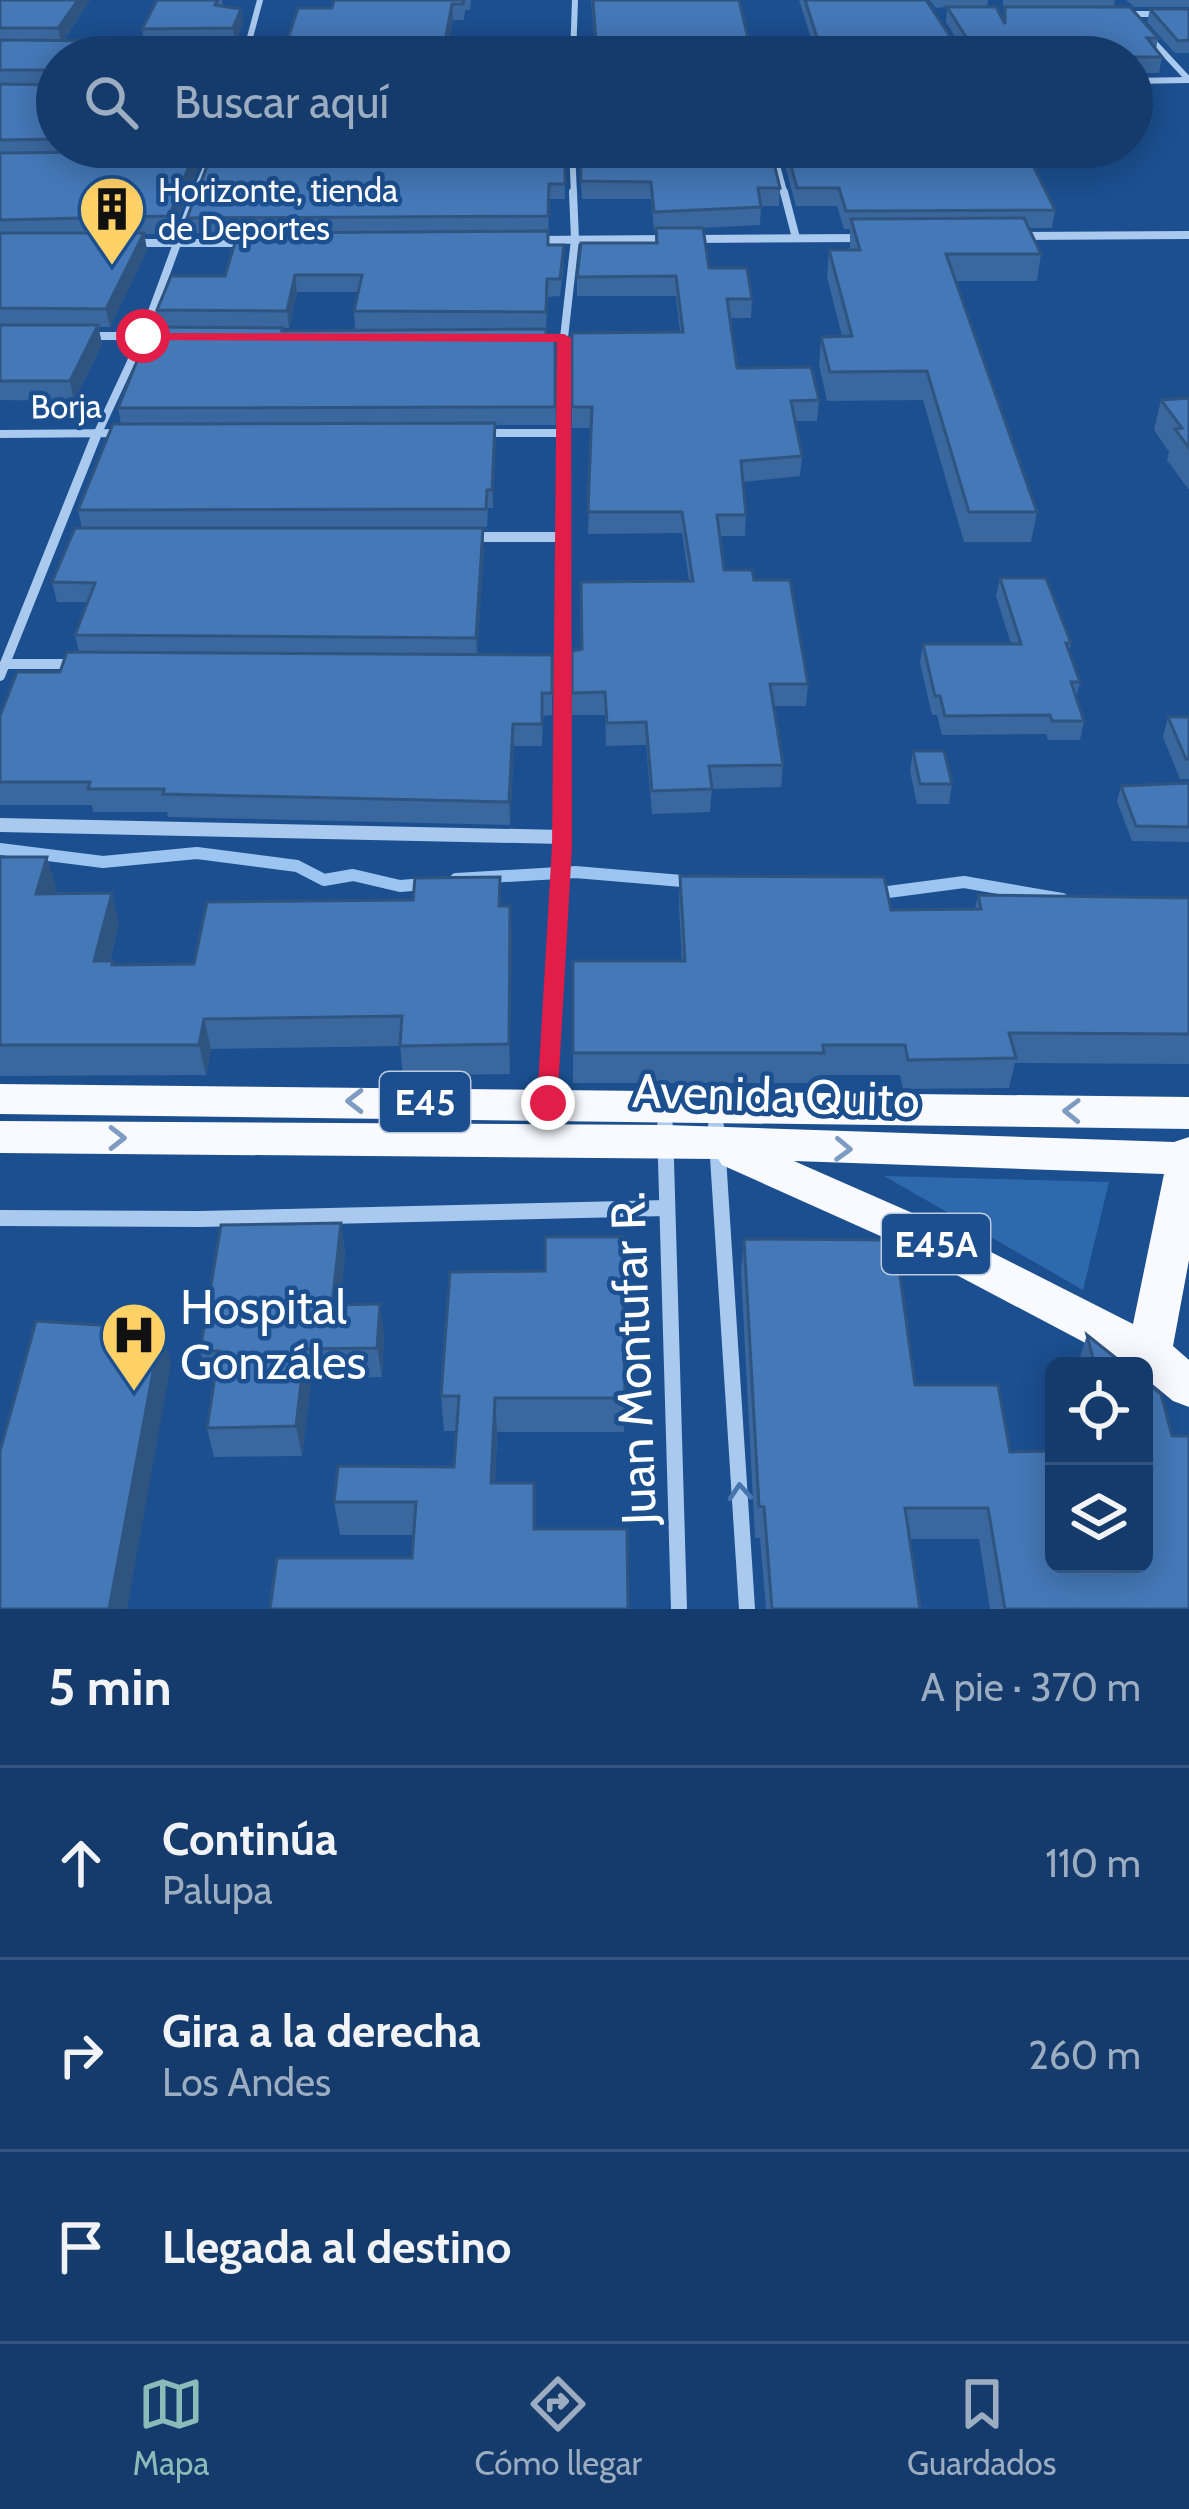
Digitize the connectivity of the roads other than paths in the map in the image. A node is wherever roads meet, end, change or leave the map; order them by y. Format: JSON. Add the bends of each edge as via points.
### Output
{"nodes":[{"id":1,"x":260,"y":0,"type":"edge"},
{"id":2,"x":575,"y":0,"type":"edge"},
{"id":3,"x":1118,"y":0,"type":"edge"},
{"id":4,"x":1106,"y":14,"type":"edge"},
{"id":5,"x":1128,"y":14,"type":"junction"},
{"id":6,"x":1189,"y":14,"type":"edge"},
{"id":7,"x":250,"y":36,"type":"edge"},
{"id":8,"x":574,"y":36,"type":"edge"},
{"id":9,"x":1148,"y":36,"type":"edge"},
{"id":10,"x":1153,"y":41,"type":"edge"},
{"id":11,"x":1189,"y":80,"type":"edge"},
{"id":12,"x":1153,"y":81,"type":"edge"},
{"id":13,"x":207,"y":168,"type":"edge"},
{"id":14,"x":573,"y":168,"type":"edge"},
{"id":15,"x":778,"y":168,"type":"edge"},
{"id":16,"x":1189,"y":235,"type":"edge"},
{"id":17,"x":1004,"y":236,"type":"edge"},
{"id":18,"x":796,"y":238,"type":"junction"},
{"id":19,"x":865,"y":238,"type":"edge"},
{"id":20,"x":575,"y":239,"type":"junction"},
{"id":21,"x":528,"y":240,"type":"edge"},
{"id":22,"x":269,"y":242,"type":"edge"},
{"id":23,"x":131,"y":243,"type":"edge"},
{"id":24,"x":174,"y":244,"type":"junction"},
{"id":25,"x":72,"y":336,"type":"edge"},
{"id":26,"x":143,"y":336,"type":"junction"},
{"id":27,"x":166,"y":336,"type":"edge"},
{"id":28,"x":541,"y":338,"type":"edge"},
{"id":29,"x":564,"y":338,"type":"junction"},
{"id":30,"x":98,"y":433,"type":"junction"},
{"id":31,"x":145,"y":433,"type":"edge"},
{"id":32,"x":471,"y":433,"type":"edge"},
{"id":33,"x":0,"y":434,"type":"edge"},
{"id":34,"x":565,"y":434,"type":"junction"},
{"id":35,"x":566,"y":537,"type":"junction"},
{"id":36,"x":55,"y":538,"type":"junction"},
{"id":37,"x":78,"y":538,"type":"edge"},
{"id":38,"x":449,"y":538,"type":"edge"},
{"id":39,"x":98,"y":664,"type":"edge"},
{"id":40,"x":541,"y":668,"type":"edge"},
{"id":41,"x":564,"y":668,"type":"junction"},
{"id":42,"x":2,"y":670,"type":"edge"},
{"id":43,"x":0,"y":825,"type":"edge"},
{"id":44,"x":562,"y":842,"type":"junction"},
{"id":45,"x":0,"y":1099,"type":"edge"},
{"id":46,"x":548,"y":1103,"type":"junction"},
{"id":47,"x":1189,"y":1113,"type":"edge"},
{"id":48,"x":665,"y":1123,"type":"junction"},
{"id":49,"x":717,"y":1126,"type":"junction"},
{"id":50,"x":0,"y":1137,"type":"edge"},
{"id":51,"x":1188,"y":1157,"type":"edge"},
{"id":52,"x":668,"y":1208,"type":"junction"},
{"id":53,"x":0,"y":1217,"type":"edge"},
{"id":54,"x":1149,"y":1354,"type":"junction"},
{"id":55,"x":1189,"y":1387,"type":"edge"},
{"id":56,"x":680,"y":1609,"type":"edge"},
{"id":57,"x":747,"y":1609,"type":"edge"}],
"edges":[{"from":1,"to":7,"type":"street"},
{"from":2,"to":8,"type":"street"},
{"from":3,"to":5,"type":"street"},
{"from":4,"to":5,"type":"street"},
{"from":5,"to":6,"type":"street"},
{"from":5,"to":9,"type":"street"},
{"from":10,"to":11,"type":"street"},
{"from":11,"to":12,"type":"street"},
{"from":13,"to":24,"type":"street"},
{"from":14,"to":20,"type":"street"},
{"from":15,"to":18,"type":"street"},
{"from":16,"to":17,"type":"street"},
{"from":18,"to":19,"type":"street"},
{"from":18,"to":20,"type":"street"},
{"from":20,"to":21,"type":"street"},
{"from":20,"to":29,"type":"street"},
{"from":22,"to":24,"type":"street"},
{"from":23,"to":24,"type":"street"},
{"from":24,"to":26,"type":"street"},
{"from":25,"to":26,"type":"street"},
{"from":26,"to":27,"type":"street"},
{"from":26,"to":30,"type":"street"},
{"from":28,"to":29,"type":"street"},
{"from":29,"to":34,"type":"street"},
{"from":30,"to":31,"type":"street","name":"Borja"},
{"from":30,"to":33,"type":"street","name":"Borja"},
{"from":30,"to":36,"type":"street"},
{"from":32,"to":34,"type":"street"},
{"from":34,"to":35,"type":"street"},
{"from":35,"to":38,"type":"street"},
{"from":35,"to":41,"type":"street"},
{"from":36,"to":37,"type":"street"},
{"from":36,"to":42,"type":"street"},
{"from":39,"to":42,"type":"street"},
{"from":40,"to":41,"type":"street"},
{"from":41,"to":44,"type":"street"},
{"from":43,"to":44,"type":"street"},
{"from":44,"to":46,"type":"street"},
{"from":46,"to":45,"type":"highway","name":"Avenida Quito","number":"E45","one_way":true},
{"from":46,"to":48,"type":"highway","name":"Avenida Quito","number":"E45"},
{"from":47,"to":49,"type":"highway","name":"Avenida Quito","number":"E45","one_way":true},
{"from":48,"to":49,"type":"highway","name":"Avenida Quito","number":"E45"},
{"from":50,"to":48,"type":"highway","name":"Avenida Quito","number":"E45","one_way":true},
{"from":48,"to":52,"type":"street","name":"Juan Montufar R."},
{"from":49,"to":51,"type":"highway","name":"Avenida Quito","number":"E45","one_way":true},
{"from":49,"to":54,"type":"highway","number":"E45A"},
{"from":57,"to":49,"type":"street","one_way":true},
{"from":51,"to":54,"type":"highway"},
{"from":52,"to":53,"type":"street"},
{"from":52,"to":56,"type":"street","name":"Juan Montufar R."},
{"from":54,"to":55,"type":"highway","number":"E45A"}]}
